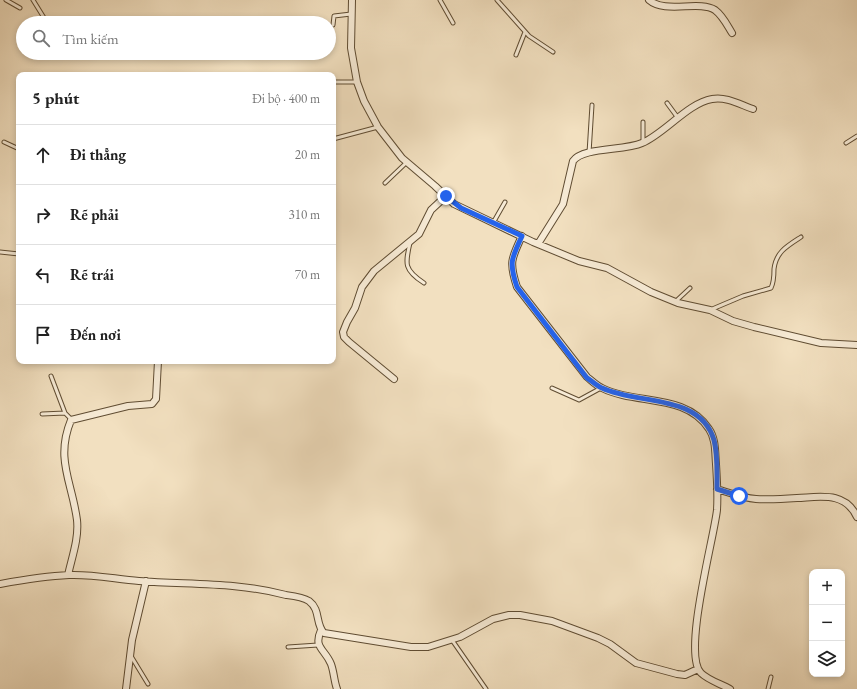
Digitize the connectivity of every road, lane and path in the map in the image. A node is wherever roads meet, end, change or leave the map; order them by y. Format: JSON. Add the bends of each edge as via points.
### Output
{"nodes":[{"id":1,"x":6,"y":0,"type":"edge"},
{"id":2,"x":33,"y":0,"type":"edge"},
{"id":3,"x":352,"y":0,"type":"edge"},
{"id":4,"x":440,"y":0,"type":"edge"},
{"id":5,"x":497,"y":0,"type":"edge"},
{"id":6,"x":649,"y":0,"type":"edge"},
{"id":7,"x":20,"y":8,"type":"dead end"},
{"id":8,"x":351,"y":14,"type":"junction"},
{"id":9,"x":43,"y":16,"type":"edge"},
{"id":10,"x":334,"y":16,"type":"edge"},
{"id":11,"x":453,"y":23,"type":"dead end"},
{"id":12,"x":525,"y":32,"type":"junction"},
{"id":13,"x":732,"y":33,"type":"dead end"},
{"id":14,"x":553,"y":52,"type":"dead end"},
{"id":15,"x":516,"y":55,"type":"dead end"},
{"id":16,"x":336,"y":82,"type":"edge"},
{"id":17,"x":357,"y":82,"type":"junction"},
{"id":18,"x":667,"y":103,"type":"dead end"},
{"id":19,"x":592,"y":105,"type":"dead end"},
{"id":20,"x":753,"y":110,"type":"dead end"},
{"id":21,"x":678,"y":118,"type":"junction"},
{"id":22,"x":643,"y":122,"type":"dead end"},
{"id":23,"x":378,"y":127,"type":"junction"},
{"id":24,"x":857,"y":136,"type":"edge"},
{"id":25,"x":336,"y":138,"type":"edge"},
{"id":26,"x":4,"y":142,"type":"dead end"},
{"id":27,"x":643,"y":143,"type":"junction"},
{"id":28,"x":846,"y":143,"type":"dead end"},
{"id":29,"x":16,"y":148,"type":"edge"},
{"id":30,"x":589,"y":153,"type":"junction"},
{"id":31,"x":407,"y":162,"type":"junction"},
{"id":32,"x":385,"y":183,"type":"dead end"},
{"id":33,"x":446,"y":196,"type":"junction"},
{"id":34,"x":505,"y":202,"type":"dead end"},
{"id":35,"x":493,"y":223,"type":"junction"},
{"id":36,"x":522,"y":236,"type":"junction"},
{"id":37,"x":801,"y":237,"type":"dead end"},
{"id":38,"x":410,"y":243,"type":"junction"},
{"id":39,"x":538,"y":244,"type":"junction"},
{"id":40,"x":0,"y":252,"type":"edge"},
{"id":41,"x":16,"y":254,"type":"edge"},
{"id":42,"x":424,"y":283,"type":"dead end"},
{"id":43,"x":690,"y":288,"type":"dead end"},
{"id":44,"x":676,"y":302,"type":"junction"},
{"id":45,"x":710,"y":310,"type":"junction"},
{"id":46,"x":857,"y":345,"type":"edge"},
{"id":47,"x":158,"y":364,"type":"edge"},
{"id":48,"x":51,"y":376,"type":"dead end"},
{"id":49,"x":394,"y":379,"type":"dead end"},
{"id":50,"x":552,"y":388,"type":"dead end"},
{"id":51,"x":601,"y":388,"type":"junction"},
{"id":52,"x":65,"y":413,"type":"junction"},
{"id":53,"x":42,"y":414,"type":"dead end"},
{"id":54,"x":71,"y":420,"type":"junction"},
{"id":55,"x":717,"y":489,"type":"junction"},
{"id":56,"x":857,"y":517,"type":"edge"},
{"id":57,"x":68,"y":575,"type":"junction"},
{"id":58,"x":146,"y":581,"type":"junction"},
{"id":59,"x":0,"y":584,"type":"edge"},
{"id":60,"x":321,"y":630,"type":"junction"},
{"id":61,"x":452,"y":640,"type":"junction"},
{"id":62,"x":318,"y":645,"type":"junction"},
{"id":63,"x":288,"y":647,"type":"dead end"},
{"id":64,"x":130,"y":654,"type":"junction"},
{"id":65,"x":698,"y":669,"type":"junction"},
{"id":66,"x":770,"y":677,"type":"dead end"},
{"id":67,"x":148,"y":684,"type":"dead end"},
{"id":68,"x":126,"y":689,"type":"edge"},
{"id":69,"x":337,"y":689,"type":"edge"},
{"id":70,"x":486,"y":689,"type":"edge"},
{"id":71,"x":730,"y":689,"type":"edge"},
{"id":72,"x":768,"y":689,"type":"edge"}],
"edges":[{"from":1,"to":7,"type":"lane"},
{"from":2,"to":9,"type":"lane"},
{"from":3,"to":8,"type":"street"},
{"from":4,"to":11,"type":"lane"},
{"from":5,"to":12,"type":"lane"},
{"from":6,"to":13,"type":"street","via":[[657,5],[700,6],[714,9]]},
{"from":8,"to":10,"type":"lane"},
{"from":8,"to":17,"type":"street","via":[[351,48]]},
{"from":12,"to":14,"type":"lane"},
{"from":12,"to":15,"type":"lane"},
{"from":16,"to":17,"type":"lane"},
{"from":17,"to":23,"type":"street"},
{"from":18,"to":21,"type":"lane"},
{"from":19,"to":30,"type":"lane"},
{"from":20,"to":21,"type":"street","via":[[729,100],[713,98]]},
{"from":21,"to":27,"type":"street"},
{"from":22,"to":27,"type":"lane"},
{"from":23,"to":25,"type":"lane"},
{"from":23,"to":31,"type":"street"},
{"from":24,"to":28,"type":"lane"},
{"from":26,"to":29,"type":"lane"},
{"from":27,"to":30,"type":"street","via":[[627,148]]},
{"from":30,"to":39,"type":"street","via":[[576,156],[573,161],[563,204]]},
{"from":31,"to":32,"type":"lane"},
{"from":31,"to":33,"type":"street"},
{"from":33,"to":35,"type":"street","via":[[461,208]]},
{"from":33,"to":38,"type":"street","via":[[431,210],[419,234]]},
{"from":34,"to":35,"type":"lane"},
{"from":35,"to":36,"type":"street"},
{"from":36,"to":39,"type":"street"},
{"from":36,"to":51,"type":"street","via":[[512,258],[512,272],[517,287],[575,364],[587,378]]},
{"from":37,"to":45,"type":"lane","via":[[779,253],[775,260],[773,284],[770,288]]},
{"from":38,"to":42,"type":"lane","via":[[407,267],[412,275]]},
{"from":38,"to":49,"type":"street","via":[[374,271],[366,282],[343,332],[349,342]]},
{"from":39,"to":44,"type":"street","via":[[580,261],[607,268],[651,292]]},
{"from":40,"to":41,"type":"lane"},
{"from":43,"to":44,"type":"lane"},
{"from":44,"to":45,"type":"street"},
{"from":45,"to":46,"type":"street","via":[[759,329],[821,343]]},
{"from":47,"to":54,"type":"street","via":[[156,399],[152,404],[128,406]]},
{"from":48,"to":52,"type":"lane"},
{"from":50,"to":51,"type":"lane","via":[[579,400]]},
{"from":51,"to":55,"type":"street","via":[[682,407],[696,414],[709,429],[714,440]]},
{"from":52,"to":53,"type":"lane"},
{"from":52,"to":54,"type":"lane"},
{"from":54,"to":57,"type":"street","via":[[66,440],[64,468],[77,519],[77,529]]},
{"from":55,"to":56,"type":"street","via":[[756,499],[821,495],[848,504]]},
{"from":55,"to":65,"type":"street","via":[[717,509],[698,611],[694,651]]},
{"from":57,"to":58,"type":"street"},
{"from":57,"to":59,"type":"street"},
{"from":58,"to":60,"type":"street","via":[[238,585],[304,598],[315,607]]},
{"from":58,"to":64,"type":"street"},
{"from":60,"to":61,"type":"street","via":[[334,636],[411,647],[428,647]]},
{"from":60,"to":62,"type":"street"},
{"from":61,"to":65,"type":"street","via":[[493,619],[509,615],[526,616],[552,621],[598,638],[636,663],[685,675]]},
{"from":61,"to":70,"type":"lane"},
{"from":62,"to":63,"type":"lane"},
{"from":62,"to":69,"type":"street","via":[[331,663]]},
{"from":64,"to":67,"type":"lane"},
{"from":64,"to":68,"type":"street"},
{"from":65,"to":71,"type":"street"},
{"from":66,"to":72,"type":"lane"}]}
